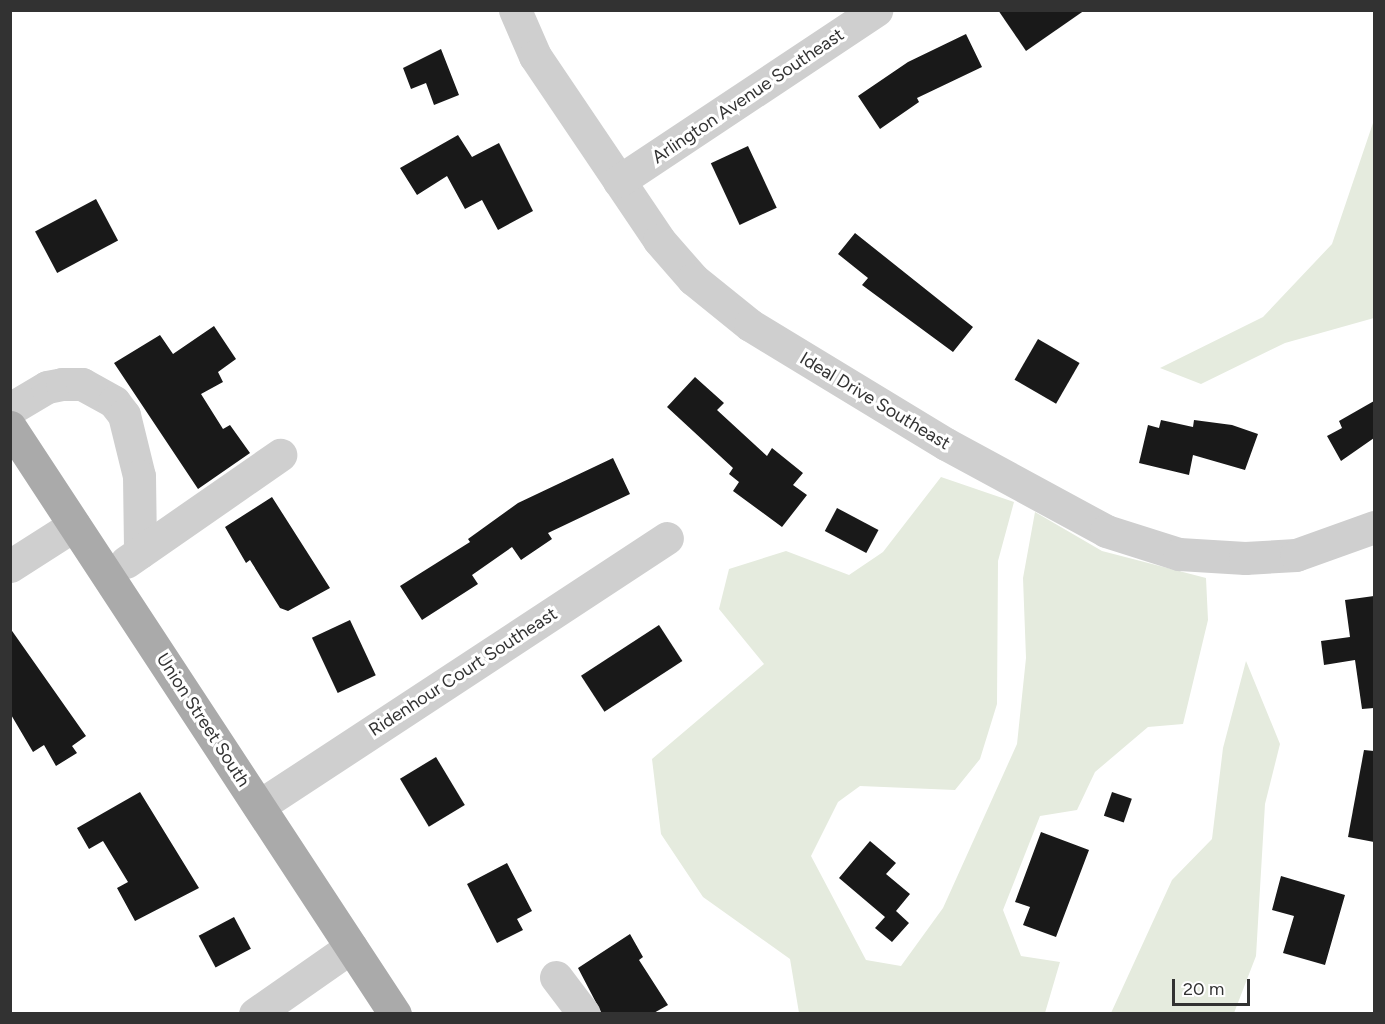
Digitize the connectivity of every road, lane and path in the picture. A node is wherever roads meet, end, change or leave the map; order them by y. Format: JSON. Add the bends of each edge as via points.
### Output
{"nodes":[{"id":1,"x":515,"y":10,"type":"edge"},
{"id":2,"x":876,"y":10,"type":"edge"},
{"id":3,"x":619,"y":181,"type":"junction"},
{"id":4,"x":10,"y":409,"type":"edge"},
{"id":5,"x":10,"y":427,"type":"edge"},
{"id":6,"x":280,"y":455,"type":"dead end"},
{"id":7,"x":74,"y":525,"type":"junction"},
{"id":8,"x":1374,"y":527,"type":"edge"},
{"id":9,"x":667,"y":538,"type":"dead end"},
{"id":10,"x":140,"y":552,"type":"junction"},
{"id":11,"x":10,"y":567,"type":"edge"},
{"id":12,"x":107,"y":574,"type":"junction"},
{"id":13,"x":259,"y":806,"type":"junction"},
{"id":14,"x":351,"y":947,"type":"junction"},
{"id":15,"x":556,"y":977,"type":"dead end"},
{"id":16,"x":255,"y":1014,"type":"edge"},
{"id":17,"x":395,"y":1014,"type":"edge"},
{"id":18,"x":584,"y":1014,"type":"edge"}],
"edges":[{"from":1,"to":3,"type":"street","name":"Ideal Drive Southeast","via":[[535,56]]},
{"from":2,"to":3,"type":"street","name":"Arlington Avenue Southeast"},
{"from":3,"to":8,"type":"street","name":"Ideal Drive Southeast","via":[[693,279],[750,325],[946,444],[1106,531],[1179,554],[1245,558],[1296,555]]},
{"from":4,"to":10,"type":"street","via":[[47,387],[62,384],[82,384],[114,402],[124,415],[139,476]]},
{"from":5,"to":7,"type":"main road","name":"Union Street South"},
{"from":6,"to":10,"type":"street"},
{"from":7,"to":11,"type":"street"},
{"from":7,"to":12,"type":"main road","name":"Union Street South"},
{"from":9,"to":13,"type":"street","name":"Ridenhour Court Southeast"},
{"from":10,"to":12,"type":"street"},
{"from":12,"to":13,"type":"main road","name":"Union Street South"},
{"from":13,"to":14,"type":"main road","name":"Union Street South"},
{"from":14,"to":16,"type":"street"},
{"from":14,"to":17,"type":"main road","name":"Union Street South"},
{"from":15,"to":18,"type":"street"}]}
